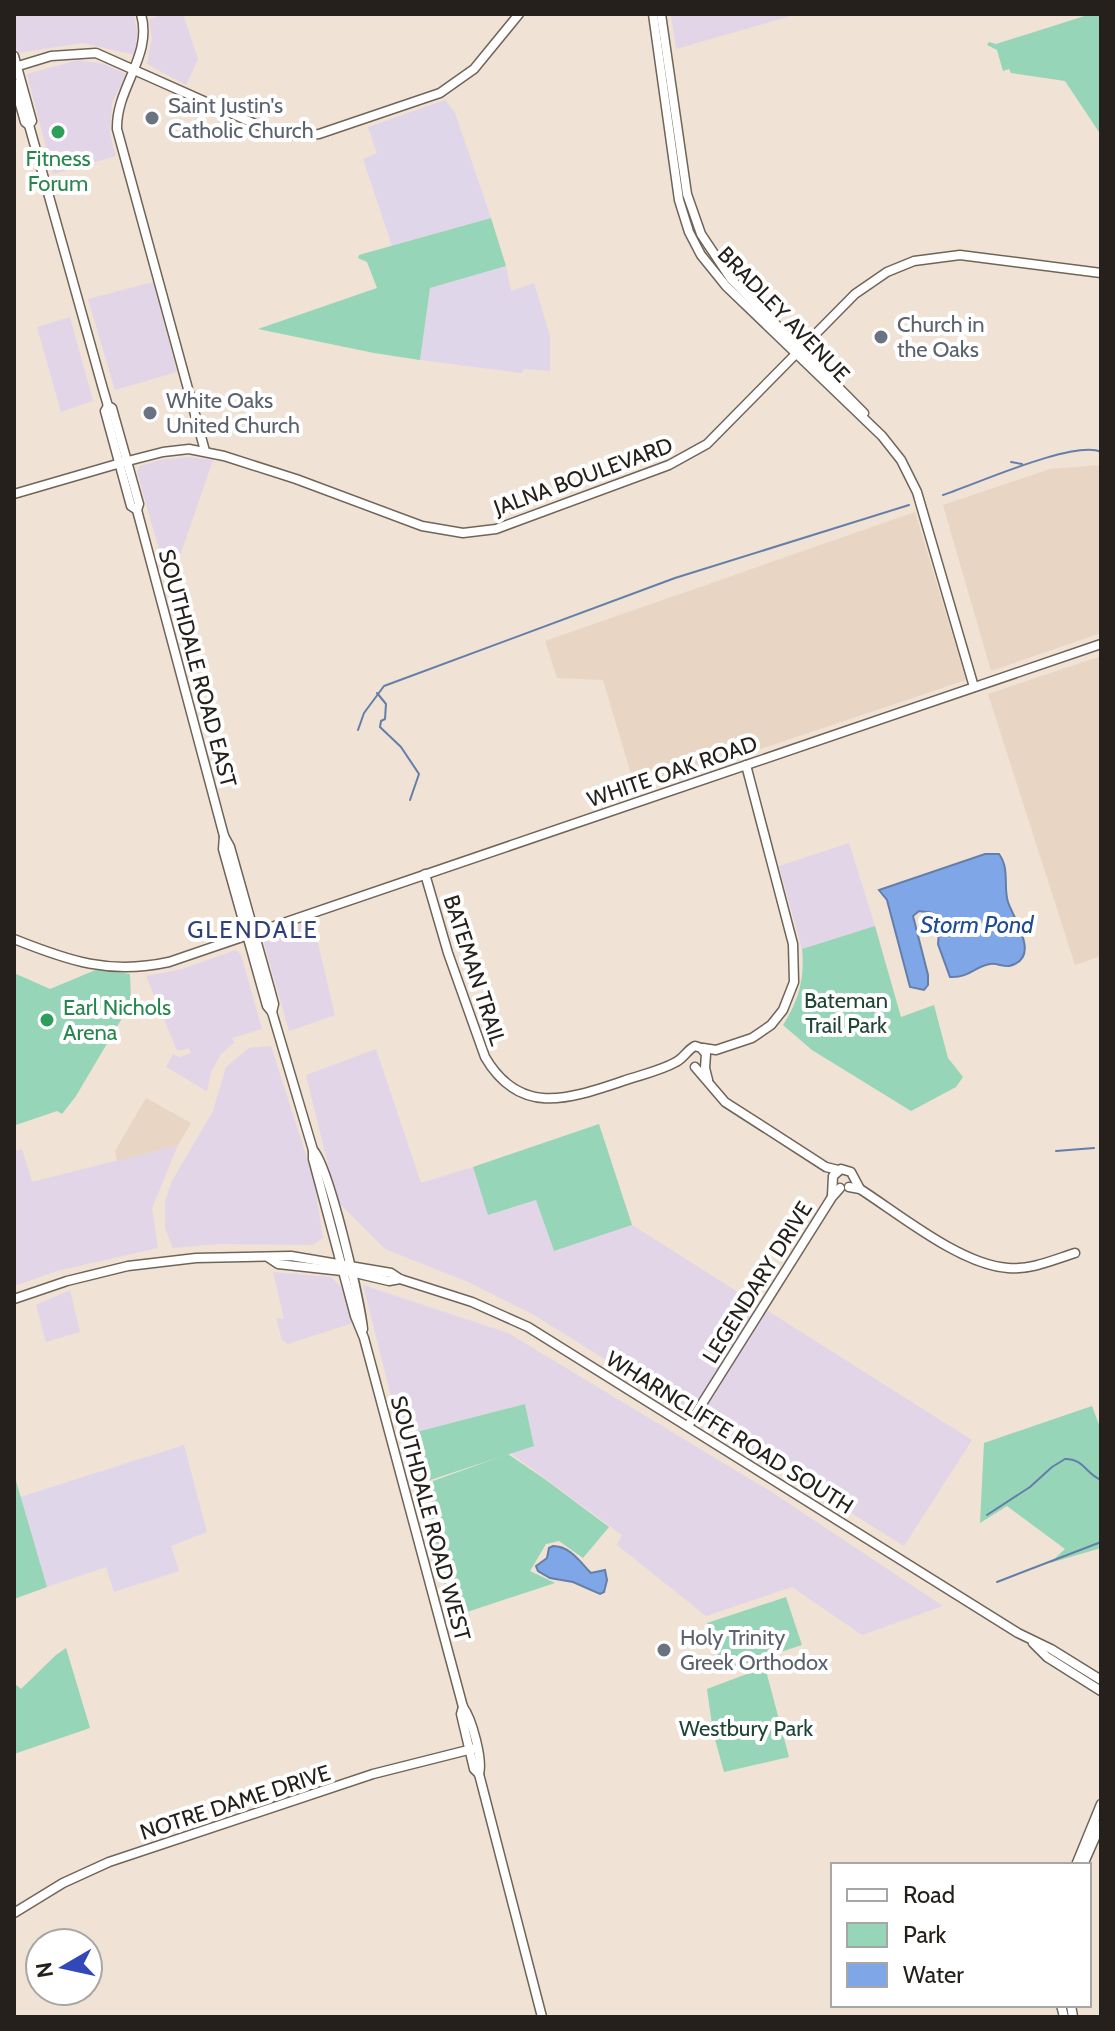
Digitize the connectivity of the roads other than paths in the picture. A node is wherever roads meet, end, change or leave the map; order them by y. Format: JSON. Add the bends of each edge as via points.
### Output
{"nodes":[{"id":1,"x":141,"y":14,"type":"edge"},
{"id":2,"x":519,"y":14,"type":"edge"},
{"id":3,"x":653,"y":14,"type":"edge"},
{"id":4,"x":661,"y":14,"type":"edge"},
{"id":5,"x":15,"y":63,"type":"edge"},
{"id":6,"x":134,"y":69,"type":"junction"},
{"id":7,"x":14,"y":83,"type":"edge"},
{"id":8,"x":29,"y":125,"type":"junction"},
{"id":9,"x":1101,"y":273,"type":"edge"},
{"id":10,"x":799,"y":352,"type":"junction"},
{"id":11,"x":205,"y":451,"type":"junction"},
{"id":12,"x":124,"y":462,"type":"junction"},
{"id":13,"x":14,"y":494,"type":"edge"},
{"id":14,"x":1101,"y":644,"type":"edge"},
{"id":15,"x":974,"y":687,"type":"junction"},
{"id":16,"x":746,"y":765,"type":"junction"},
{"id":17,"x":425,"y":874,"type":"junction"},
{"id":18,"x":251,"y":934,"type":"junction"},
{"id":19,"x":14,"y":939,"type":"edge"},
{"id":20,"x":701,"y":1048,"type":"junction"},
{"id":21,"x":716,"y":1050,"type":"junction"},
{"id":22,"x":687,"y":1052,"type":"junction"},
{"id":23,"x":705,"y":1061,"type":"junction"},
{"id":24,"x":675,"y":1063,"type":"junction"},
{"id":25,"x":693,"y":1066,"type":"junction"},
{"id":26,"x":708,"y":1080,"type":"junction"},
{"id":27,"x":841,"y":1180,"type":"junction"},
{"id":28,"x":1075,"y":1253,"type":"dead end"},
{"id":29,"x":346,"y":1268,"type":"junction"},
{"id":30,"x":14,"y":1299,"type":"edge"},
{"id":31,"x":688,"y":1426,"type":"junction"},
{"id":32,"x":1030,"y":1640,"type":"junction"},
{"id":33,"x":1101,"y":1680,"type":"edge"},
{"id":34,"x":1101,"y":1691,"type":"edge"},
{"id":35,"x":473,"y":1748,"type":"junction"},
{"id":36,"x":1101,"y":1804,"type":"edge"},
{"id":37,"x":1101,"y":1824,"type":"edge"},
{"id":38,"x":1077,"y":1863,"type":"edge"},
{"id":39,"x":1084,"y":1863,"type":"edge"},
{"id":40,"x":14,"y":1913,"type":"edge"},
{"id":41,"x":542,"y":2017,"type":"edge"}],
"edges":[{"from":1,"to":6,"type":"street","via":[[144,45]]},
{"from":2,"to":6,"type":"street","via":[[474,69],[440,93],[319,134],[271,131]]},
{"from":3,"to":10,"type":"street","name":"BRADLEY AVENUE","via":[[679,200],[689,232],[711,269]]},
{"from":4,"to":10,"type":"street","name":"BRADLEY AVENUE","via":[[687,194],[696,223],[731,279]]},
{"from":5,"to":6,"type":"street","via":[[96,53]]},
{"from":5,"to":8,"type":"street","name":"SOUTHDALE ROAD EAST"},
{"from":6,"to":11,"type":"street","via":[[118,109],[117,129]]},
{"from":7,"to":8,"type":"street","name":"SOUTHDALE ROAD EAST"},
{"from":8,"to":12,"type":"street","name":"SOUTHDALE ROAD EAST","via":[[108,406],[105,411]]},
{"from":9,"to":10,"type":"street","name":"JALNA BOULEVARD","via":[[960,255],[914,261],[855,294]]},
{"from":10,"to":11,"type":"street","name":"JALNA BOULEVARD","via":[[723,430],[687,457],[480,532],[422,526]]},
{"from":10,"to":15,"type":"street","name":"BRADLEY AVENUE","via":[[869,417],[901,460],[917,492]]},
{"from":11,"to":12,"type":"street","name":"JALNA BOULEVARD","via":[[163,452]]},
{"from":12,"to":13,"type":"street","name":"JALNA BOULEVARD"},
{"from":12,"to":18,"type":"street","name":"SOUTHDALE ROAD EAST","via":[[131,506],[137,510]]},
{"from":14,"to":15,"type":"street","name":"WHITE OAK ROAD"},
{"from":15,"to":16,"type":"street","name":"WHITE OAK ROAD"},
{"from":16,"to":17,"type":"street","name":"WHITE OAK ROAD"},
{"from":16,"to":21,"type":"street","via":[[793,944],[794,982],[771,1025]]},
{"from":17,"to":18,"type":"street","name":"WHITE OAK ROAD"},
{"from":17,"to":24,"type":"street","name":"BATEMAN TRAIL","via":[[485,1057],[505,1083],[534,1098],[562,1099]]},
{"from":18,"to":19,"type":"street","name":"WHITE OAK ROAD","via":[[169,962],[125,968],[77,963]]},
{"from":18,"to":29,"type":"street","name":"SOUTHDALE ROAD EAST","via":[[319,1156]]},
{"from":20,"to":21,"type":"street"},
{"from":20,"to":22,"type":"street"},
{"from":20,"to":23,"type":"street"},
{"from":21,"to":23,"type":"street"},
{"from":22,"to":24,"type":"street","name":"BATEMAN TRAIL"},
{"from":22,"to":25,"type":"street"},
{"from":23,"to":25,"type":"street"},
{"from":23,"to":26,"type":"street"},
{"from":24,"to":25,"type":"street","name":"BATEMAN TRAIL"},
{"from":25,"to":26,"type":"street"},
{"from":26,"to":27,"type":"street","via":[[725,1102]]},
{"from":27,"to":28,"type":"street","via":[[987,1265],[1030,1267]]},
{"from":27,"to":31,"type":"street","name":"LEGENDARY DRIVE"},
{"from":29,"to":30,"type":"street","name":"WHARNCLIFFE ROAD SOUTH","via":[[291,1256],[196,1258],[128,1266]]},
{"from":29,"to":31,"type":"street","name":"WHARNCLIFFE ROAD SOUTH","via":[[472,1302],[528,1327]]},
{"from":29,"to":35,"type":"street","name":"SOUTHDALE ROAD WEST"},
{"from":31,"to":32,"type":"street","name":"WHARNCLIFFE ROAD SOUTH"},
{"from":32,"to":33,"type":"street","name":"WHARNCLIFFE ROAD SOUTH"},
{"from":32,"to":34,"type":"street","name":"WHARNCLIFFE ROAD SOUTH"},
{"from":35,"to":40,"type":"street","name":"NOTRE DAME DRIVE","via":[[373,1774],[109,1862]]},
{"from":35,"to":41,"type":"street","name":"SOUTHDALE ROAD WEST","via":[[474,1769]]},
{"from":36,"to":38,"type":"street"},
{"from":37,"to":39,"type":"street"}]}
